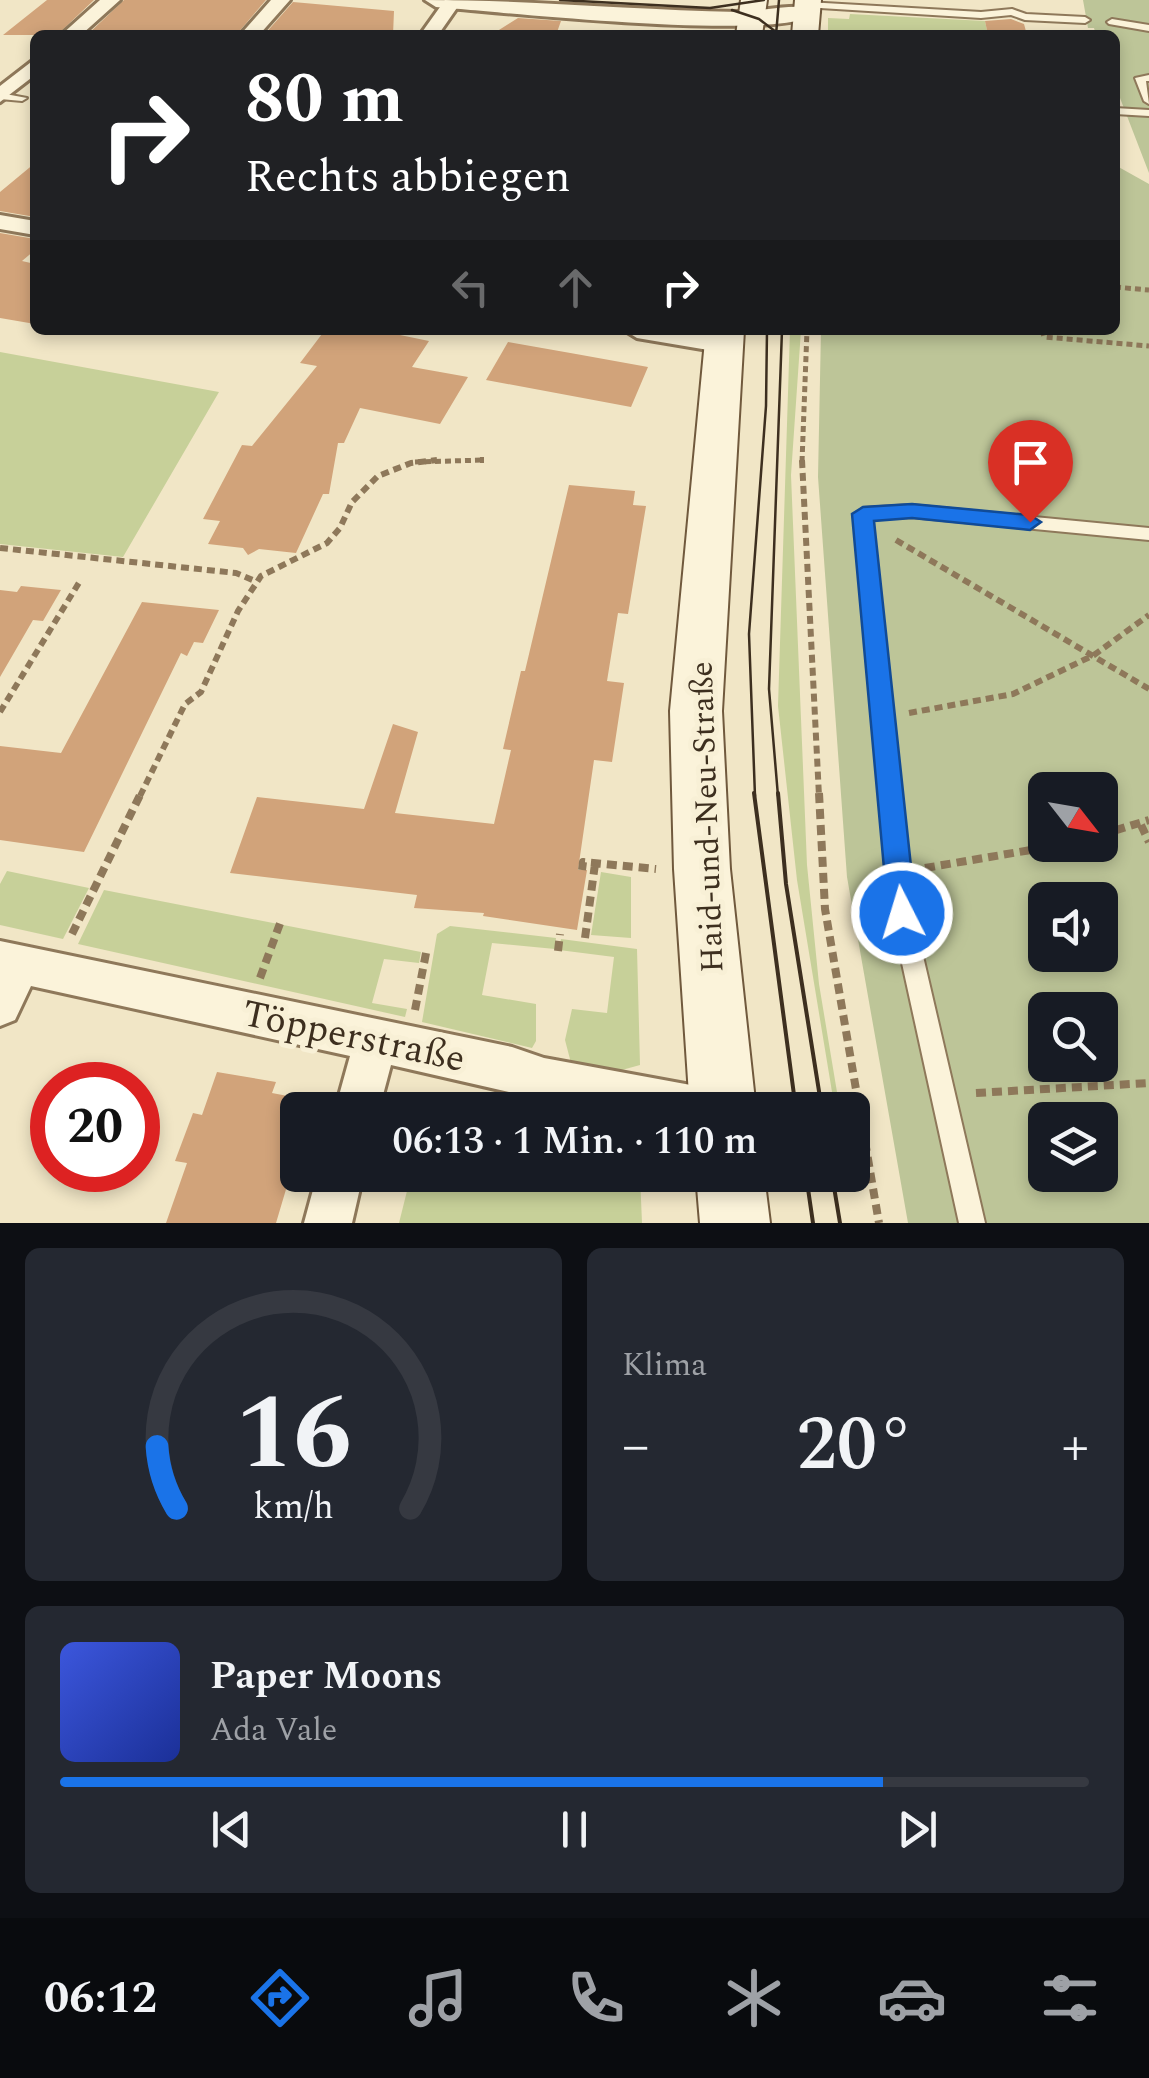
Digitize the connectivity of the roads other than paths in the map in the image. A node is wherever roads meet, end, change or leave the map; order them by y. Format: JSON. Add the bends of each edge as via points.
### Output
{"nodes":[{"id":1,"x":111,"y":0,"type":"edge"},
{"id":2,"x":281,"y":0,"type":"edge"},
{"id":3,"x":444,"y":1,"type":"edge"},
{"id":4,"x":807,"y":13,"type":"edge"},
{"id":5,"x":755,"y":14,"type":"edge"},
{"id":6,"x":1149,"y":18,"type":"edge"},
{"id":7,"x":1085,"y":20,"type":"dead end"},
{"id":8,"x":1112,"y":22,"type":"dead end"},
{"id":9,"x":1136,"y":23,"type":"junction"},
{"id":10,"x":1149,"y":28,"type":"edge"},
{"id":11,"x":76,"y":30,"type":"edge"},
{"id":12,"x":254,"y":30,"type":"edge"},
{"id":13,"x":431,"y":30,"type":"edge"},
{"id":14,"x":30,"y":70,"type":"edge"},
{"id":15,"x":1145,"y":78,"type":"edge"},
{"id":16,"x":0,"y":96,"type":"edge"},
{"id":17,"x":22,"y":98,"type":"dead end"},
{"id":18,"x":1149,"y":101,"type":"edge"},
{"id":19,"x":1120,"y":111,"type":"edge"},
{"id":20,"x":1149,"y":112,"type":"edge"},
{"id":21,"x":0,"y":222,"type":"edge"},
{"id":22,"x":30,"y":227,"type":"edge"},
{"id":23,"x":728,"y":335,"type":"edge"},
{"id":24,"x":1149,"y":534,"type":"edge"},
{"id":25,"x":24,"y":965,"type":"edge"},
{"id":26,"x":0,"y":1006,"type":"edge"},
{"id":27,"x":376,"y":1041,"type":"junction"},
{"id":28,"x":363,"y":1092,"type":"edge"},
{"id":29,"x":610,"y":1092,"type":"edge"},
{"id":30,"x":721,"y":1092,"type":"edge"},
{"id":31,"x":336,"y":1192,"type":"edge"},
{"id":32,"x":732,"y":1192,"type":"edge"},
{"id":33,"x":328,"y":1223,"type":"edge"},
{"id":34,"x":735,"y":1223,"type":"edge"},
{"id":35,"x":972,"y":1223,"type":"edge"}],
"edges":[{"from":1,"to":11,"type":"street"},
{"from":2,"to":12,"type":"street"},
{"from":3,"to":5,"type":"street"},
{"from":3,"to":13,"type":"street"},
{"from":4,"to":5,"type":"street"},
{"from":4,"to":7,"type":"lane"},
{"from":6,"to":9,"type":"lane"},
{"from":8,"to":9,"type":"lane"},
{"from":9,"to":10,"type":"lane"},
{"from":14,"to":16,"type":"street"},
{"from":15,"to":18,"type":"lane"},
{"from":16,"to":17,"type":"lane"},
{"from":19,"to":20,"type":"lane"},
{"from":21,"to":22,"type":"street"},
{"from":23,"to":30,"type":"main road","name":"Haid-und-Neu-Straße","via":[[696,712]]},
{"from":24,"to":35,"type":"lane","via":[[912,511],[863,514],[902,913]]},
{"from":25,"to":26,"type":"street"},
{"from":25,"to":27,"type":"street","name":"Töpperstraße"},
{"from":27,"to":28,"type":"street"},
{"from":27,"to":29,"type":"street","name":"Töpperstraße"},
{"from":31,"to":33,"type":"street"},
{"from":32,"to":34,"type":"main road"}]}
